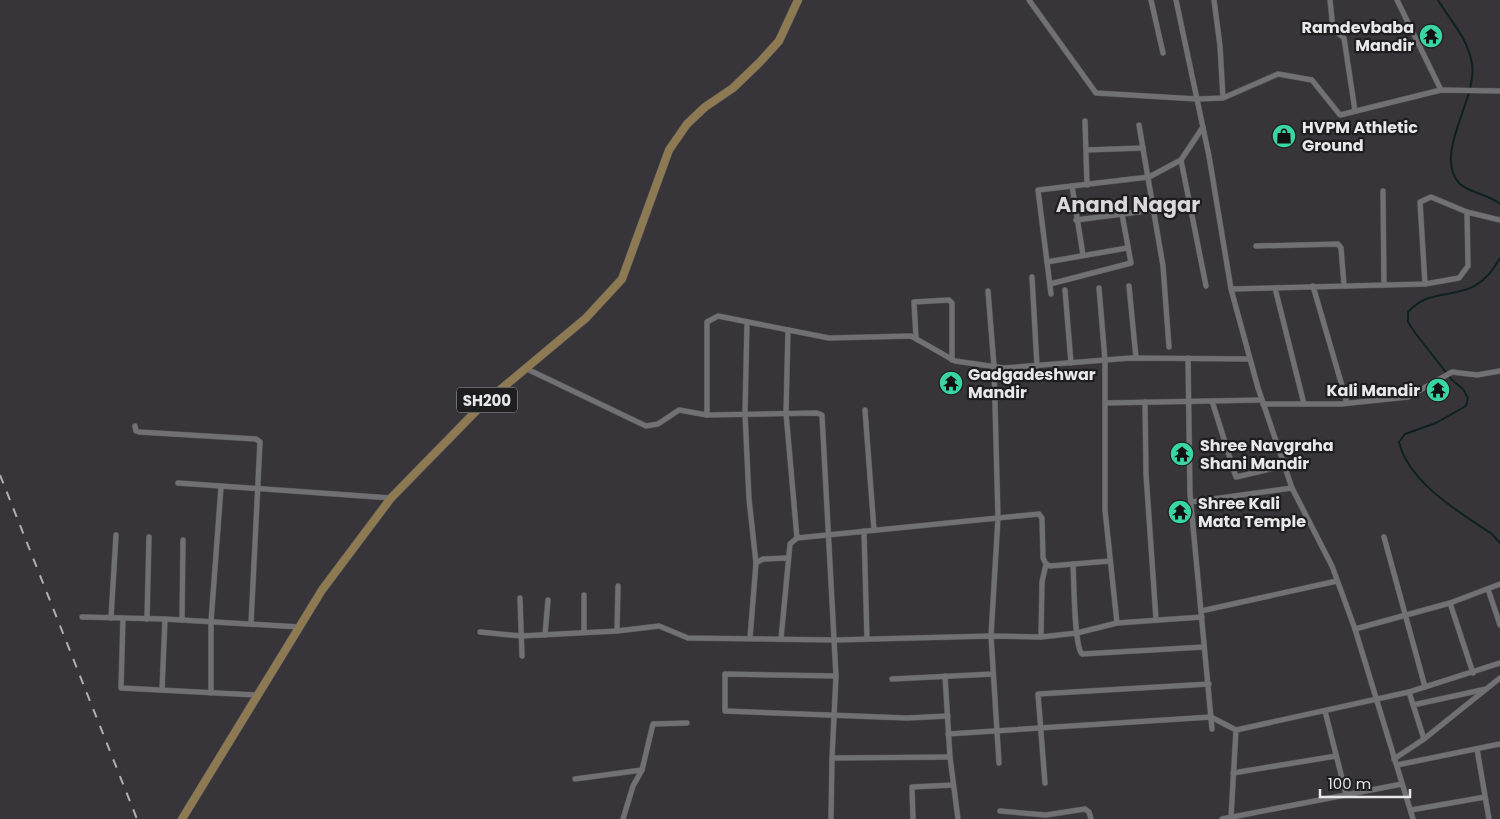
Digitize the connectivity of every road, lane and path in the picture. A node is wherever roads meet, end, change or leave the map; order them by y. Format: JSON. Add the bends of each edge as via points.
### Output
{"nodes":[{"id":1,"x":798,"y":0,"type":"edge"},
{"id":2,"x":1029,"y":0,"type":"edge"},
{"id":3,"x":1151,"y":0,"type":"edge"},
{"id":4,"x":1176,"y":0,"type":"edge"},
{"id":5,"x":1214,"y":0,"type":"edge"},
{"id":6,"x":1330,"y":0,"type":"edge"},
{"id":7,"x":1397,"y":0,"type":"edge"},
{"id":8,"x":1163,"y":53,"type":"dead end"},
{"id":9,"x":1441,"y":90,"type":"junction"},
{"id":10,"x":1500,"y":91,"type":"edge"},
{"id":11,"x":1223,"y":98,"type":"junction"},
{"id":12,"x":1197,"y":99,"type":"junction"},
{"id":13,"x":1355,"y":111,"type":"junction"},
{"id":14,"x":1085,"y":120,"type":"dead end"},
{"id":15,"x":1139,"y":125,"type":"dead end"},
{"id":16,"x":1203,"y":127,"type":"junction"},
{"id":17,"x":1143,"y":148,"type":"junction"},
{"id":18,"x":1086,"y":150,"type":"junction"},
{"id":19,"x":1181,"y":160,"type":"junction"},
{"id":20,"x":1149,"y":177,"type":"junction"},
{"id":21,"x":1087,"y":184,"type":"junction"},
{"id":22,"x":1072,"y":186,"type":"junction"},
{"id":23,"x":1383,"y":191,"type":"dead end"},
{"id":24,"x":1154,"y":210,"type":"junction"},
{"id":25,"x":1467,"y":212,"type":"junction"},
{"id":26,"x":1122,"y":214,"type":"junction"},
{"id":27,"x":1076,"y":220,"type":"junction"},
{"id":28,"x":1498,"y":220,"type":"edge"},
{"id":29,"x":1256,"y":246,"type":"dead end"},
{"id":30,"x":1127,"y":248,"type":"junction"},
{"id":31,"x":1083,"y":255,"type":"junction"},
{"id":32,"x":1047,"y":262,"type":"junction"},
{"id":33,"x":1032,"y":277,"type":"dead end"},
{"id":34,"x":1050,"y":284,"type":"junction"},
{"id":35,"x":1425,"y":284,"type":"junction"},
{"id":36,"x":1344,"y":285,"type":"junction"},
{"id":37,"x":1384,"y":285,"type":"junction"},
{"id":38,"x":1129,"y":286,"type":"dead end"},
{"id":39,"x":1206,"y":286,"type":"dead end"},
{"id":40,"x":1313,"y":286,"type":"junction"},
{"id":41,"x":1099,"y":288,"type":"dead end"},
{"id":42,"x":1275,"y":288,"type":"junction"},
{"id":43,"x":1232,"y":289,"type":"junction"},
{"id":44,"x":1065,"y":290,"type":"dead end"},
{"id":45,"x":988,"y":291,"type":"dead end"},
{"id":46,"x":1051,"y":294,"type":"dead end"},
{"id":47,"x":747,"y":322,"type":"junction"},
{"id":48,"x":788,"y":330,"type":"junction"},
{"id":49,"x":916,"y":338,"type":"junction"},
{"id":50,"x":1169,"y":347,"type":"dead end"},
{"id":51,"x":1136,"y":358,"type":"junction"},
{"id":52,"x":1188,"y":358,"type":"junction"},
{"id":53,"x":1250,"y":358,"type":"junction"},
{"id":54,"x":952,"y":360,"type":"junction"},
{"id":55,"x":1104,"y":360,"type":"junction"},
{"id":56,"x":1071,"y":363,"type":"junction"},
{"id":57,"x":994,"y":366,"type":"junction"},
{"id":58,"x":1037,"y":366,"type":"junction"},
{"id":59,"x":525,"y":368,"type":"junction"},
{"id":60,"x":1500,"y":371,"type":"edge"},
{"id":61,"x":1188,"y":401,"type":"junction"},
{"id":62,"x":1212,"y":401,"type":"junction"},
{"id":63,"x":1145,"y":402,"type":"junction"},
{"id":64,"x":1263,"y":402,"type":"junction"},
{"id":65,"x":1105,"y":403,"type":"junction"},
{"id":66,"x":1347,"y":403,"type":"junction"},
{"id":67,"x":1304,"y":404,"type":"junction"},
{"id":68,"x":865,"y":410,"type":"dead end"},
{"id":69,"x":786,"y":413,"type":"junction"},
{"id":70,"x":745,"y":414,"type":"junction"},
{"id":71,"x":707,"y":415,"type":"junction"},
{"id":72,"x":134,"y":426,"type":"dead end"},
{"id":73,"x":1284,"y":466,"type":"junction"},
{"id":74,"x":178,"y":483,"type":"dead end"},
{"id":75,"x":221,"y":487,"type":"junction"},
{"id":76,"x":1292,"y":488,"type":"junction"},
{"id":77,"x":258,"y":489,"type":"junction"},
{"id":78,"x":391,"y":498,"type":"junction"},
{"id":79,"x":1191,"y":502,"type":"junction"},
{"id":80,"x":998,"y":518,"type":"junction"},
{"id":81,"x":874,"y":530,"type":"junction"},
{"id":82,"x":864,"y":531,"type":"junction"},
{"id":83,"x":829,"y":534,"type":"junction"},
{"id":84,"x":116,"y":536,"type":"dead end"},
{"id":85,"x":149,"y":537,"type":"dead end"},
{"id":86,"x":1384,"y":537,"type":"dead end"},
{"id":87,"x":798,"y":538,"type":"junction"},
{"id":88,"x":183,"y":540,"type":"dead end"},
{"id":89,"x":788,"y":558,"type":"junction"},
{"id":90,"x":1110,"y":561,"type":"junction"},
{"id":91,"x":756,"y":564,"type":"junction"},
{"id":92,"x":1046,"y":564,"type":"junction"},
{"id":93,"x":1073,"y":564,"type":"junction"},
{"id":94,"x":1336,"y":581,"type":"junction"},
{"id":95,"x":1500,"y":584,"type":"edge"},
{"id":96,"x":618,"y":586,"type":"dead end"},
{"id":97,"x":1488,"y":590,"type":"junction"},
{"id":98,"x":584,"y":595,"type":"dead end"},
{"id":99,"x":520,"y":598,"type":"dead end"},
{"id":100,"x":548,"y":600,"type":"dead end"},
{"id":101,"x":1450,"y":603,"type":"junction"},
{"id":102,"x":1201,"y":614,"type":"junction"},
{"id":103,"x":1405,"y":616,"type":"junction"},
{"id":104,"x":82,"y":617,"type":"dead end"},
{"id":105,"x":111,"y":618,"type":"junction"},
{"id":106,"x":123,"y":618,"type":"junction"},
{"id":107,"x":147,"y":619,"type":"junction"},
{"id":108,"x":165,"y":619,"type":"junction"},
{"id":109,"x":1156,"y":619,"type":"junction"},
{"id":110,"x":182,"y":620,"type":"junction"},
{"id":111,"x":211,"y":622,"type":"junction"},
{"id":112,"x":1117,"y":623,"type":"junction"},
{"id":113,"x":251,"y":624,"type":"junction"},
{"id":114,"x":1500,"y":625,"type":"edge"},
{"id":115,"x":300,"y":627,"type":"junction"},
{"id":116,"x":1355,"y":629,"type":"junction"},
{"id":117,"x":617,"y":631,"type":"junction"},
{"id":118,"x":480,"y":632,"type":"dead end"},
{"id":119,"x":584,"y":632,"type":"junction"},
{"id":120,"x":1077,"y":633,"type":"junction"},
{"id":121,"x":545,"y":635,"type":"junction"},
{"id":122,"x":521,"y":636,"type":"junction"},
{"id":123,"x":991,"y":636,"type":"junction"},
{"id":124,"x":750,"y":638,"type":"junction"},
{"id":125,"x":1041,"y":638,"type":"junction"},
{"id":126,"x":781,"y":639,"type":"junction"},
{"id":127,"x":867,"y":639,"type":"junction"},
{"id":128,"x":835,"y":640,"type":"junction"},
{"id":129,"x":1204,"y":647,"type":"junction"},
{"id":130,"x":522,"y":656,"type":"dead end"},
{"id":131,"x":1500,"y":664,"type":"edge"},
{"id":132,"x":1473,"y":672,"type":"junction"},
{"id":133,"x":993,"y":674,"type":"junction"},
{"id":134,"x":836,"y":676,"type":"junction"},
{"id":135,"x":945,"y":676,"type":"junction"},
{"id":136,"x":892,"y":678,"type":"dead end"},
{"id":137,"x":1500,"y":678,"type":"edge"},
{"id":138,"x":1209,"y":684,"type":"junction"},
{"id":139,"x":1425,"y":687,"type":"junction"},
{"id":140,"x":1487,"y":689,"type":"junction"},
{"id":141,"x":162,"y":690,"type":"junction"},
{"id":142,"x":1409,"y":692,"type":"junction"},
{"id":143,"x":211,"y":693,"type":"junction"},
{"id":144,"x":259,"y":695,"type":"junction"},
{"id":145,"x":1375,"y":699,"type":"junction"},
{"id":146,"x":1413,"y":705,"type":"junction"},
{"id":147,"x":1325,"y":711,"type":"junction"},
{"id":148,"x":835,"y":714,"type":"junction"},
{"id":149,"x":948,"y":716,"type":"junction"},
{"id":150,"x":1212,"y":717,"type":"junction"},
{"id":151,"x":687,"y":723,"type":"dead end"},
{"id":152,"x":1040,"y":727,"type":"junction"},
{"id":153,"x":1212,"y":729,"type":"dead end"},
{"id":154,"x":997,"y":730,"type":"junction"},
{"id":155,"x":1236,"y":730,"type":"junction"},
{"id":156,"x":948,"y":734,"type":"junction"},
{"id":157,"x":1424,"y":739,"type":"junction"},
{"id":158,"x":1500,"y":744,"type":"edge"},
{"id":159,"x":1477,"y":749,"type":"junction"},
{"id":160,"x":1336,"y":756,"type":"junction"},
{"id":161,"x":950,"y":757,"type":"junction"},
{"id":162,"x":832,"y":758,"type":"junction"},
{"id":163,"x":1394,"y":759,"type":"junction"},
{"id":164,"x":999,"y":763,"type":"dead end"},
{"id":165,"x":1396,"y":765,"type":"junction"},
{"id":166,"x":642,"y":770,"type":"junction"},
{"id":167,"x":1232,"y":774,"type":"junction"},
{"id":168,"x":575,"y":779,"type":"dead end"},
{"id":169,"x":1045,"y":783,"type":"dead end"},
{"id":170,"x":1402,"y":784,"type":"junction"},
{"id":171,"x":953,"y":785,"type":"junction"},
{"id":172,"x":1346,"y":794,"type":"junction"},
{"id":173,"x":1485,"y":797,"type":"junction"},
{"id":174,"x":1411,"y":810,"type":"junction"},
{"id":175,"x":1000,"y":811,"type":"dead end"},
{"id":176,"x":1232,"y":816,"type":"junction"},
{"id":177,"x":182,"y":819,"type":"edge"},
{"id":178,"x":623,"y":819,"type":"edge"},
{"id":179,"x":831,"y":819,"type":"edge"},
{"id":180,"x":913,"y":819,"type":"edge"},
{"id":181,"x":958,"y":819,"type":"edge"},
{"id":182,"x":1091,"y":819,"type":"edge"},
{"id":183,"x":1222,"y":819,"type":"edge"},
{"id":184,"x":1413,"y":819,"type":"edge"},
{"id":185,"x":1489,"y":819,"type":"edge"}],
"edges":[{"from":1,"to":59,"type":"main road","number":"SH200","via":[[773,48],[732,88],[687,124],[669,150],[622,279],[586,318]]},
{"from":2,"to":12,"type":"street","via":[[1096,93]]},
{"from":3,"to":8,"type":"street"},
{"from":4,"to":12,"type":"street"},
{"from":5,"to":11,"type":"street"},
{"from":6,"to":13,"type":"street","via":[[1333,29],[1344,38]]},
{"from":7,"to":9,"type":"street"},
{"from":9,"to":10,"type":"street"},
{"from":9,"to":13,"type":"street"},
{"from":11,"to":12,"type":"street"},
{"from":11,"to":13,"type":"street","via":[[1278,74],[1312,80],[1340,115]]},
{"from":12,"to":16,"type":"street"},
{"from":14,"to":18,"type":"street"},
{"from":15,"to":17,"type":"street"},
{"from":16,"to":19,"type":"street"},
{"from":16,"to":43,"type":"street"},
{"from":17,"to":18,"type":"street"},
{"from":17,"to":20,"type":"street"},
{"from":18,"to":21,"type":"street"},
{"from":19,"to":20,"type":"street"},
{"from":19,"to":39,"type":"street"},
{"from":20,"to":21,"type":"street"},
{"from":20,"to":24,"type":"street"},
{"from":21,"to":22,"type":"street"},
{"from":22,"to":27,"type":"street"},
{"from":22,"to":32,"type":"street","via":[[1038,190]]},
{"from":23,"to":37,"type":"street"},
{"from":24,"to":26,"type":"street"},
{"from":24,"to":50,"type":"street","via":[[1163,266]]},
{"from":25,"to":28,"type":"street"},
{"from":25,"to":35,"type":"street","via":[[1468,266],[1465,272],[1459,278]]},
{"from":25,"to":35,"type":"street","via":[[1431,197],[1420,202]]},
{"from":26,"to":27,"type":"street"},
{"from":26,"to":30,"type":"street"},
{"from":27,"to":31,"type":"street"},
{"from":29,"to":36,"type":"street","via":[[1338,244]]},
{"from":30,"to":31,"type":"street"},
{"from":30,"to":34,"type":"street","via":[[1131,263]]},
{"from":31,"to":32,"type":"street"},
{"from":32,"to":34,"type":"street"},
{"from":33,"to":58,"type":"street"},
{"from":34,"to":46,"type":"street"},
{"from":35,"to":37,"type":"street"},
{"from":36,"to":37,"type":"street"},
{"from":36,"to":40,"type":"street"},
{"from":38,"to":51,"type":"street"},
{"from":40,"to":42,"type":"street"},
{"from":40,"to":66,"type":"street"},
{"from":41,"to":55,"type":"street"},
{"from":42,"to":43,"type":"street"},
{"from":42,"to":67,"type":"street"},
{"from":43,"to":53,"type":"street"},
{"from":44,"to":56,"type":"street"},
{"from":45,"to":57,"type":"street"},
{"from":47,"to":48,"type":"street"},
{"from":47,"to":70,"type":"street"},
{"from":47,"to":71,"type":"street","via":[[718,316],[707,322]]},
{"from":48,"to":49,"type":"street","via":[[829,338]]},
{"from":48,"to":69,"type":"street"},
{"from":49,"to":54,"type":"street"},
{"from":49,"to":54,"type":"street","via":[[914,302],[949,300],[952,303]]},
{"from":51,"to":52,"type":"street"},
{"from":51,"to":55,"type":"street"},
{"from":52,"to":53,"type":"street"},
{"from":52,"to":61,"type":"street"},
{"from":53,"to":64,"type":"street"},
{"from":54,"to":57,"type":"street"},
{"from":55,"to":56,"type":"street"},
{"from":55,"to":65,"type":"street"},
{"from":56,"to":58,"type":"street"},
{"from":57,"to":58,"type":"street"},
{"from":57,"to":80,"type":"street"},
{"from":59,"to":71,"type":"street","via":[[646,426],[658,424],[679,410]]},
{"from":59,"to":78,"type":"main road","number":"SH200","via":[[482,405]]},
{"from":60,"to":66,"type":"street","via":[[1477,375],[1452,372],[1408,397]]},
{"from":61,"to":62,"type":"street"},
{"from":61,"to":63,"type":"street"},
{"from":61,"to":79,"type":"street"},
{"from":62,"to":64,"type":"street"},
{"from":62,"to":73,"type":"street","via":[[1236,477]]},
{"from":63,"to":65,"type":"street"},
{"from":63,"to":109,"type":"street","via":[[1146,474]]},
{"from":64,"to":67,"type":"street"},
{"from":64,"to":73,"type":"street"},
{"from":65,"to":90,"type":"street","via":[[1104,510]]},
{"from":66,"to":67,"type":"street"},
{"from":68,"to":81,"type":"street"},
{"from":69,"to":70,"type":"street"},
{"from":69,"to":83,"type":"street","via":[[817,412],[823,417]]},
{"from":69,"to":87,"type":"street"},
{"from":70,"to":71,"type":"street"},
{"from":70,"to":91,"type":"street"},
{"from":72,"to":77,"type":"street","via":[[139,432],[256,439],[260,442]]},
{"from":73,"to":76,"type":"street"},
{"from":74,"to":75,"type":"street"},
{"from":75,"to":77,"type":"street"},
{"from":75,"to":111,"type":"street"},
{"from":76,"to":79,"type":"street"},
{"from":76,"to":94,"type":"street","via":[[1325,551]]},
{"from":77,"to":78,"type":"street"},
{"from":77,"to":113,"type":"street"},
{"from":78,"to":115,"type":"main road","number":"SH200","via":[[322,590]]},
{"from":79,"to":102,"type":"street"},
{"from":80,"to":81,"type":"street"},
{"from":80,"to":92,"type":"street","via":[[1041,515]]},
{"from":80,"to":123,"type":"street"},
{"from":81,"to":82,"type":"street"},
{"from":82,"to":83,"type":"street"},
{"from":82,"to":127,"type":"street"},
{"from":83,"to":87,"type":"street"},
{"from":83,"to":128,"type":"street"},
{"from":84,"to":105,"type":"street"},
{"from":85,"to":107,"type":"street"},
{"from":86,"to":103,"type":"street"},
{"from":87,"to":89,"type":"street","via":[[790,544]]},
{"from":88,"to":110,"type":"street"},
{"from":89,"to":91,"type":"street","via":[[763,560]]},
{"from":89,"to":126,"type":"street"},
{"from":90,"to":93,"type":"street"},
{"from":90,"to":112,"type":"street"},
{"from":91,"to":124,"type":"street"},
{"from":92,"to":93,"type":"street"},
{"from":92,"to":125,"type":"street","via":[[1042,582]]},
{"from":93,"to":120,"type":"street"},
{"from":94,"to":102,"type":"street"},
{"from":94,"to":116,"type":"street"},
{"from":95,"to":97,"type":"street"},
{"from":96,"to":117,"type":"street"},
{"from":97,"to":101,"type":"street"},
{"from":97,"to":114,"type":"street"},
{"from":98,"to":119,"type":"street"},
{"from":99,"to":122,"type":"street"},
{"from":100,"to":121,"type":"street"},
{"from":101,"to":103,"type":"street"},
{"from":101,"to":132,"type":"street"},
{"from":102,"to":109,"type":"street"},
{"from":102,"to":129,"type":"street"},
{"from":103,"to":116,"type":"street"},
{"from":103,"to":139,"type":"street"},
{"from":104,"to":105,"type":"street"},
{"from":105,"to":106,"type":"street"},
{"from":106,"to":107,"type":"street"},
{"from":106,"to":141,"type":"street","via":[[121,688]]},
{"from":107,"to":108,"type":"street"},
{"from":108,"to":110,"type":"street"},
{"from":108,"to":141,"type":"street"},
{"from":109,"to":112,"type":"street"},
{"from":110,"to":111,"type":"street"},
{"from":111,"to":113,"type":"street"},
{"from":111,"to":143,"type":"street"},
{"from":112,"to":120,"type":"street"},
{"from":113,"to":115,"type":"street"},
{"from":115,"to":144,"type":"main road","number":"SH200"},
{"from":116,"to":145,"type":"street"},
{"from":117,"to":119,"type":"street"},
{"from":117,"to":124,"type":"street","via":[[659,626],[688,638]]},
{"from":118,"to":122,"type":"street"},
{"from":119,"to":121,"type":"street"},
{"from":120,"to":125,"type":"street"},
{"from":120,"to":129,"type":"street","via":[[1079,650],[1085,655]]},
{"from":121,"to":122,"type":"street"},
{"from":122,"to":130,"type":"street"},
{"from":123,"to":125,"type":"street"},
{"from":123,"to":127,"type":"street"},
{"from":123,"to":133,"type":"street"},
{"from":124,"to":126,"type":"street"},
{"from":126,"to":128,"type":"street"},
{"from":127,"to":128,"type":"street"},
{"from":128,"to":134,"type":"street"},
{"from":129,"to":138,"type":"street"},
{"from":131,"to":132,"type":"street"},
{"from":132,"to":139,"type":"street"},
{"from":133,"to":135,"type":"street"},
{"from":133,"to":154,"type":"street"},
{"from":134,"to":148,"type":"street"},
{"from":134,"to":148,"type":"street","via":[[724,674],[725,711]]},
{"from":135,"to":136,"type":"street"},
{"from":135,"to":149,"type":"street"},
{"from":137,"to":140,"type":"street"},
{"from":138,"to":150,"type":"street"},
{"from":138,"to":152,"type":"street","via":[[1042,692],[1036,696]]},
{"from":139,"to":142,"type":"street"},
{"from":140,"to":146,"type":"street"},
{"from":140,"to":157,"type":"street"},
{"from":141,"to":143,"type":"street"},
{"from":142,"to":145,"type":"street"},
{"from":142,"to":146,"type":"street"},
{"from":143,"to":144,"type":"street"},
{"from":144,"to":177,"type":"main road","number":"SH200"},
{"from":145,"to":147,"type":"street"},
{"from":145,"to":163,"type":"street"},
{"from":146,"to":157,"type":"street"},
{"from":147,"to":155,"type":"street"},
{"from":147,"to":160,"type":"street"},
{"from":148,"to":149,"type":"street","via":[[907,718]]},
{"from":148,"to":162,"type":"street"},
{"from":149,"to":156,"type":"street"},
{"from":150,"to":152,"type":"street"},
{"from":150,"to":153,"type":"street"},
{"from":150,"to":155,"type":"street"},
{"from":151,"to":166,"type":"street","via":[[653,724]]},
{"from":152,"to":154,"type":"street"},
{"from":152,"to":169,"type":"street"},
{"from":154,"to":156,"type":"street"},
{"from":154,"to":164,"type":"street"},
{"from":155,"to":167,"type":"street"},
{"from":156,"to":161,"type":"street"},
{"from":157,"to":163,"type":"street"},
{"from":158,"to":159,"type":"street"},
{"from":159,"to":165,"type":"street"},
{"from":159,"to":173,"type":"street"},
{"from":160,"to":167,"type":"street"},
{"from":160,"to":172,"type":"street"},
{"from":161,"to":162,"type":"street"},
{"from":161,"to":171,"type":"street"},
{"from":162,"to":179,"type":"street"},
{"from":163,"to":165,"type":"street"},
{"from":165,"to":170,"type":"street"},
{"from":166,"to":168,"type":"street"},
{"from":166,"to":178,"type":"street","via":[[633,786]]},
{"from":167,"to":176,"type":"street"},
{"from":170,"to":172,"type":"street"},
{"from":170,"to":174,"type":"street"},
{"from":171,"to":180,"type":"street","via":[[912,787]]},
{"from":171,"to":181,"type":"street"},
{"from":172,"to":176,"type":"street"},
{"from":173,"to":174,"type":"street"},
{"from":173,"to":185,"type":"street"},
{"from":174,"to":184,"type":"street"},
{"from":175,"to":182,"type":"street","via":[[1046,815],[1085,809],[1090,812]]},
{"from":176,"to":183,"type":"street"}]}
